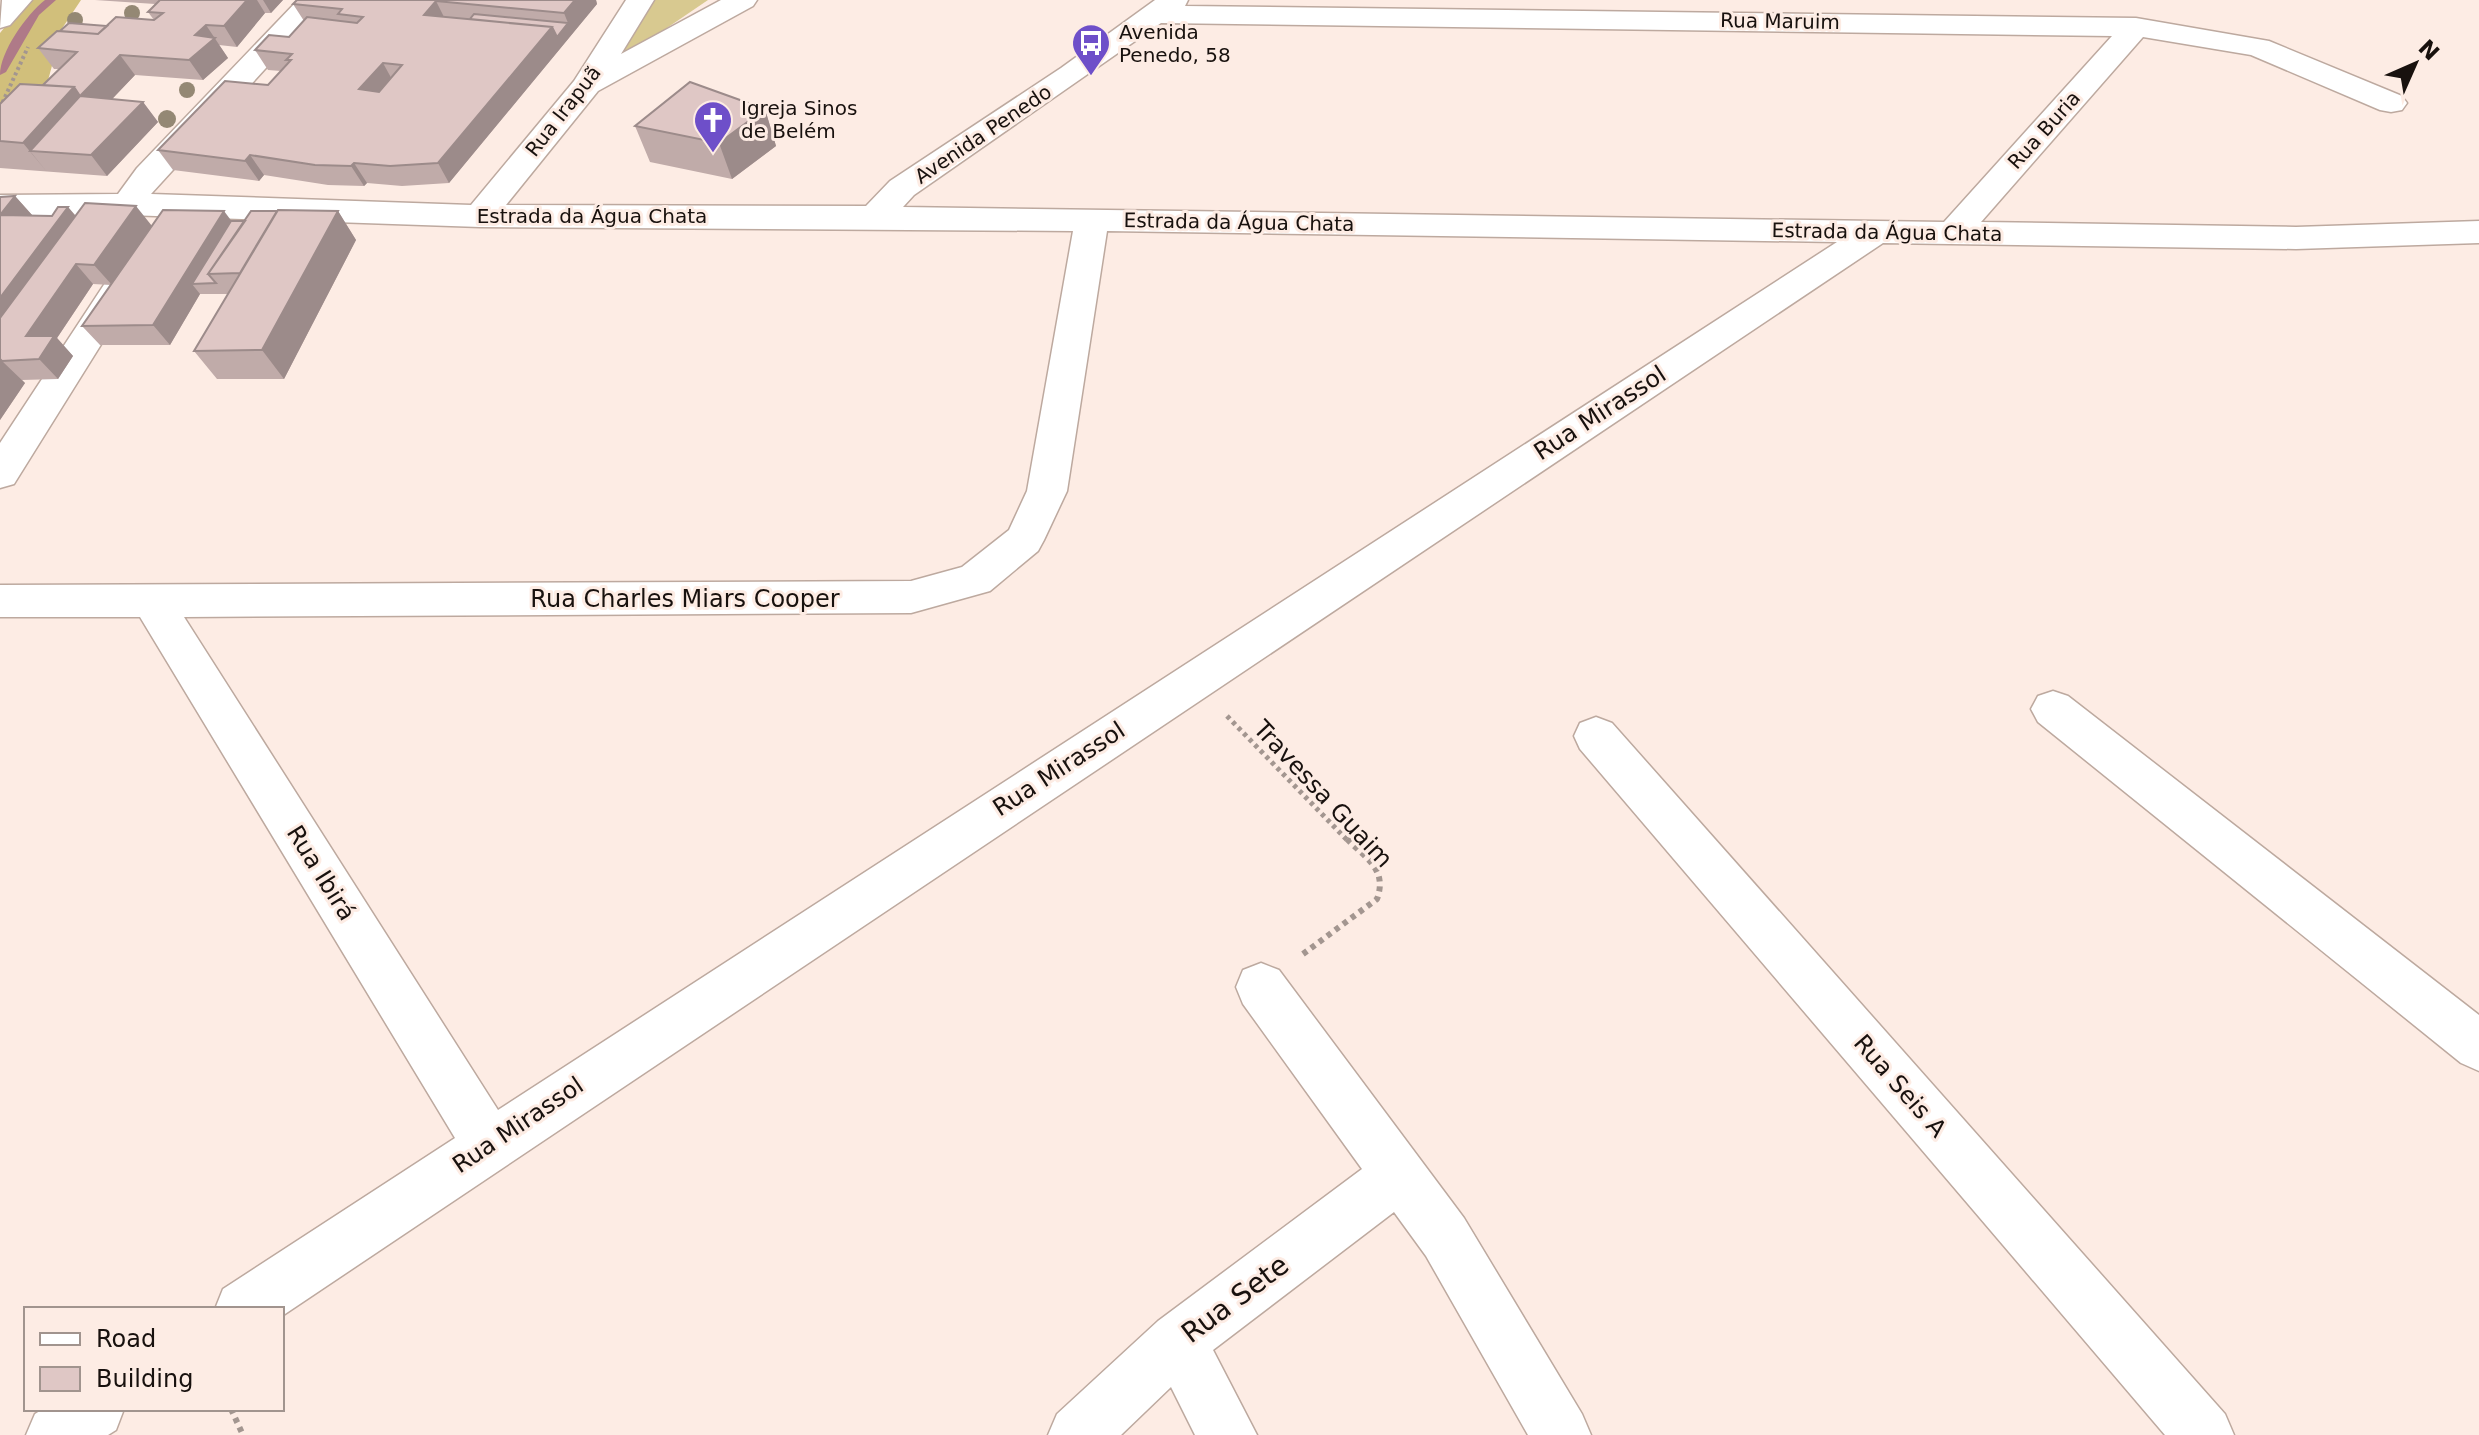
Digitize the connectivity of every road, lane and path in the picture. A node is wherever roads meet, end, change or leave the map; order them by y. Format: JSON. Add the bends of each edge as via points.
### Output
{"nodes":[{"id":1,"x":18,"y":0,"type":"edge"},
{"id":2,"x":314,"y":0,"type":"edge"},
{"id":3,"x":640,"y":0,"type":"edge"},
{"id":4,"x":743,"y":0,"type":"edge"},
{"id":5,"x":2008,"y":0,"type":"edge"},
{"id":6,"x":1165,"y":7,"type":"edge"},
{"id":7,"x":0,"y":19,"type":"edge"},
{"id":8,"x":2024,"y":25,"type":"junction"},
{"id":9,"x":2136,"y":27,"type":"junction"},
{"id":10,"x":29,"y":44,"type":"dead end"},
{"id":11,"x":586,"y":86,"type":"junction"},
{"id":12,"x":2391,"y":103,"type":"dead end"},
{"id":13,"x":0,"y":108,"type":"edge"},
{"id":14,"x":127,"y":204,"type":"junction"},
{"id":15,"x":0,"y":206,"type":"edge"},
{"id":16,"x":480,"y":216,"type":"junction"},
{"id":17,"x":875,"y":217,"type":"junction"},
{"id":18,"x":1092,"y":220,"type":"junction"},
{"id":19,"x":154,"y":232,"type":"junction"},
{"id":20,"x":1876,"y":232,"type":"junction"},
{"id":21,"x":2479,"y":232,"type":"edge"},
{"id":22,"x":1953,"y":233,"type":"junction"},
{"id":23,"x":0,"y":474,"type":"edge"},
{"id":24,"x":0,"y":601,"type":"edge"},
{"id":25,"x":153,"y":602,"type":"junction"},
{"id":26,"x":1193,"y":681,"type":"junction"},
{"id":27,"x":2053,"y":709,"type":"dead end"},
{"id":28,"x":1596,"y":736,"type":"dead end"},
{"id":29,"x":1261,"y":987,"type":"joint"},
{"id":30,"x":2479,"y":1046,"type":"edge"},
{"id":31,"x":489,"y":1144,"type":"junction"},
{"id":32,"x":1400,"y":1174,"type":"junction"},
{"id":33,"x":246,"y":1307,"type":"edge"},
{"id":34,"x":1178,"y":1341,"type":"junction"},
{"id":35,"x":92,"y":1411,"type":"edge"},
{"id":36,"x":232,"y":1411,"type":"edge"},
{"id":37,"x":56,"y":1435,"type":"edge"},
{"id":38,"x":243,"y":1435,"type":"edge"},
{"id":39,"x":1078,"y":1435,"type":"edge"},
{"id":40,"x":1227,"y":1435,"type":"edge"},
{"id":41,"x":1561,"y":1435,"type":"edge"},
{"id":42,"x":2204,"y":1435,"type":"edge"}],
"edges":[{"from":1,"to":7,"type":"street"},
{"from":2,"to":14,"type":"street"},
{"from":3,"to":11,"type":"street","name":"Rua Irapuã"},
{"from":4,"to":11,"type":"street"},
{"from":5,"to":8,"type":"street"},
{"from":6,"to":8,"type":"street","name":"Rua Maruim"},
{"from":6,"to":17,"type":"street","name":"Avenida Penedo","via":[[902,188]]},
{"from":8,"to":9,"type":"street","name":"Rua Maruim"},
{"from":9,"to":12,"type":"street","name":"Rua Maruim","via":[[2258,47]]},
{"from":9,"to":22,"type":"street","name":"Rua Buria"},
{"from":10,"to":13,"type":"path"},
{"from":11,"to":16,"type":"street","name":"Rua Irapuã"},
{"from":14,"to":15,"type":"street","name":"Estrada da Água Chata"},
{"from":14,"to":19,"type":"street","name":"Estrada da Água Chata"},
{"from":16,"to":17,"type":"street","name":"Estrada da Água Chata"},
{"from":16,"to":19,"type":"street","name":"Estrada da Água Chata"},
{"from":17,"to":18,"type":"street","name":"Estrada da Água Chata"},
{"from":18,"to":20,"type":"street","name":"Estrada da Água Chata"},
{"from":18,"to":25,"type":"street","name":"Rua Charles Miars Cooper","via":[[1047,491],[1024,540],[975,580],[911,597]]},
{"from":19,"to":23,"type":"street"},
{"from":20,"to":22,"type":"street","name":"Estrada da Água Chata"},
{"from":20,"to":26,"type":"street","name":"Rua Mirassol"},
{"from":21,"to":22,"type":"street","name":"Estrada da Água Chata","via":[[2296,238]]},
{"from":24,"to":25,"type":"street","name":"Rua Charles Miars Cooper"},
{"from":25,"to":31,"type":"street","name":"Rua Ibirá"},
{"from":26,"to":29,"type":"path","name":"Travessa Guaim","via":[[1380,874],[1377,899]]},
{"from":26,"to":31,"type":"street","name":"Rua Mirassol"},
{"from":27,"to":30,"type":"street"},
{"from":28,"to":42,"type":"street","name":"Rua Seis A"},
{"from":29,"to":32,"type":"street"},
{"from":31,"to":33,"type":"street","name":"Rua Mirassol"},
{"from":32,"to":34,"type":"street","name":"Rua Sete"},
{"from":32,"to":41,"type":"street","via":[[1445,1237]]},
{"from":34,"to":39,"type":"street","name":"Rua Sete"},
{"from":34,"to":40,"type":"street"},
{"from":35,"to":37,"type":"street"},
{"from":36,"to":38,"type":"path"}]}
